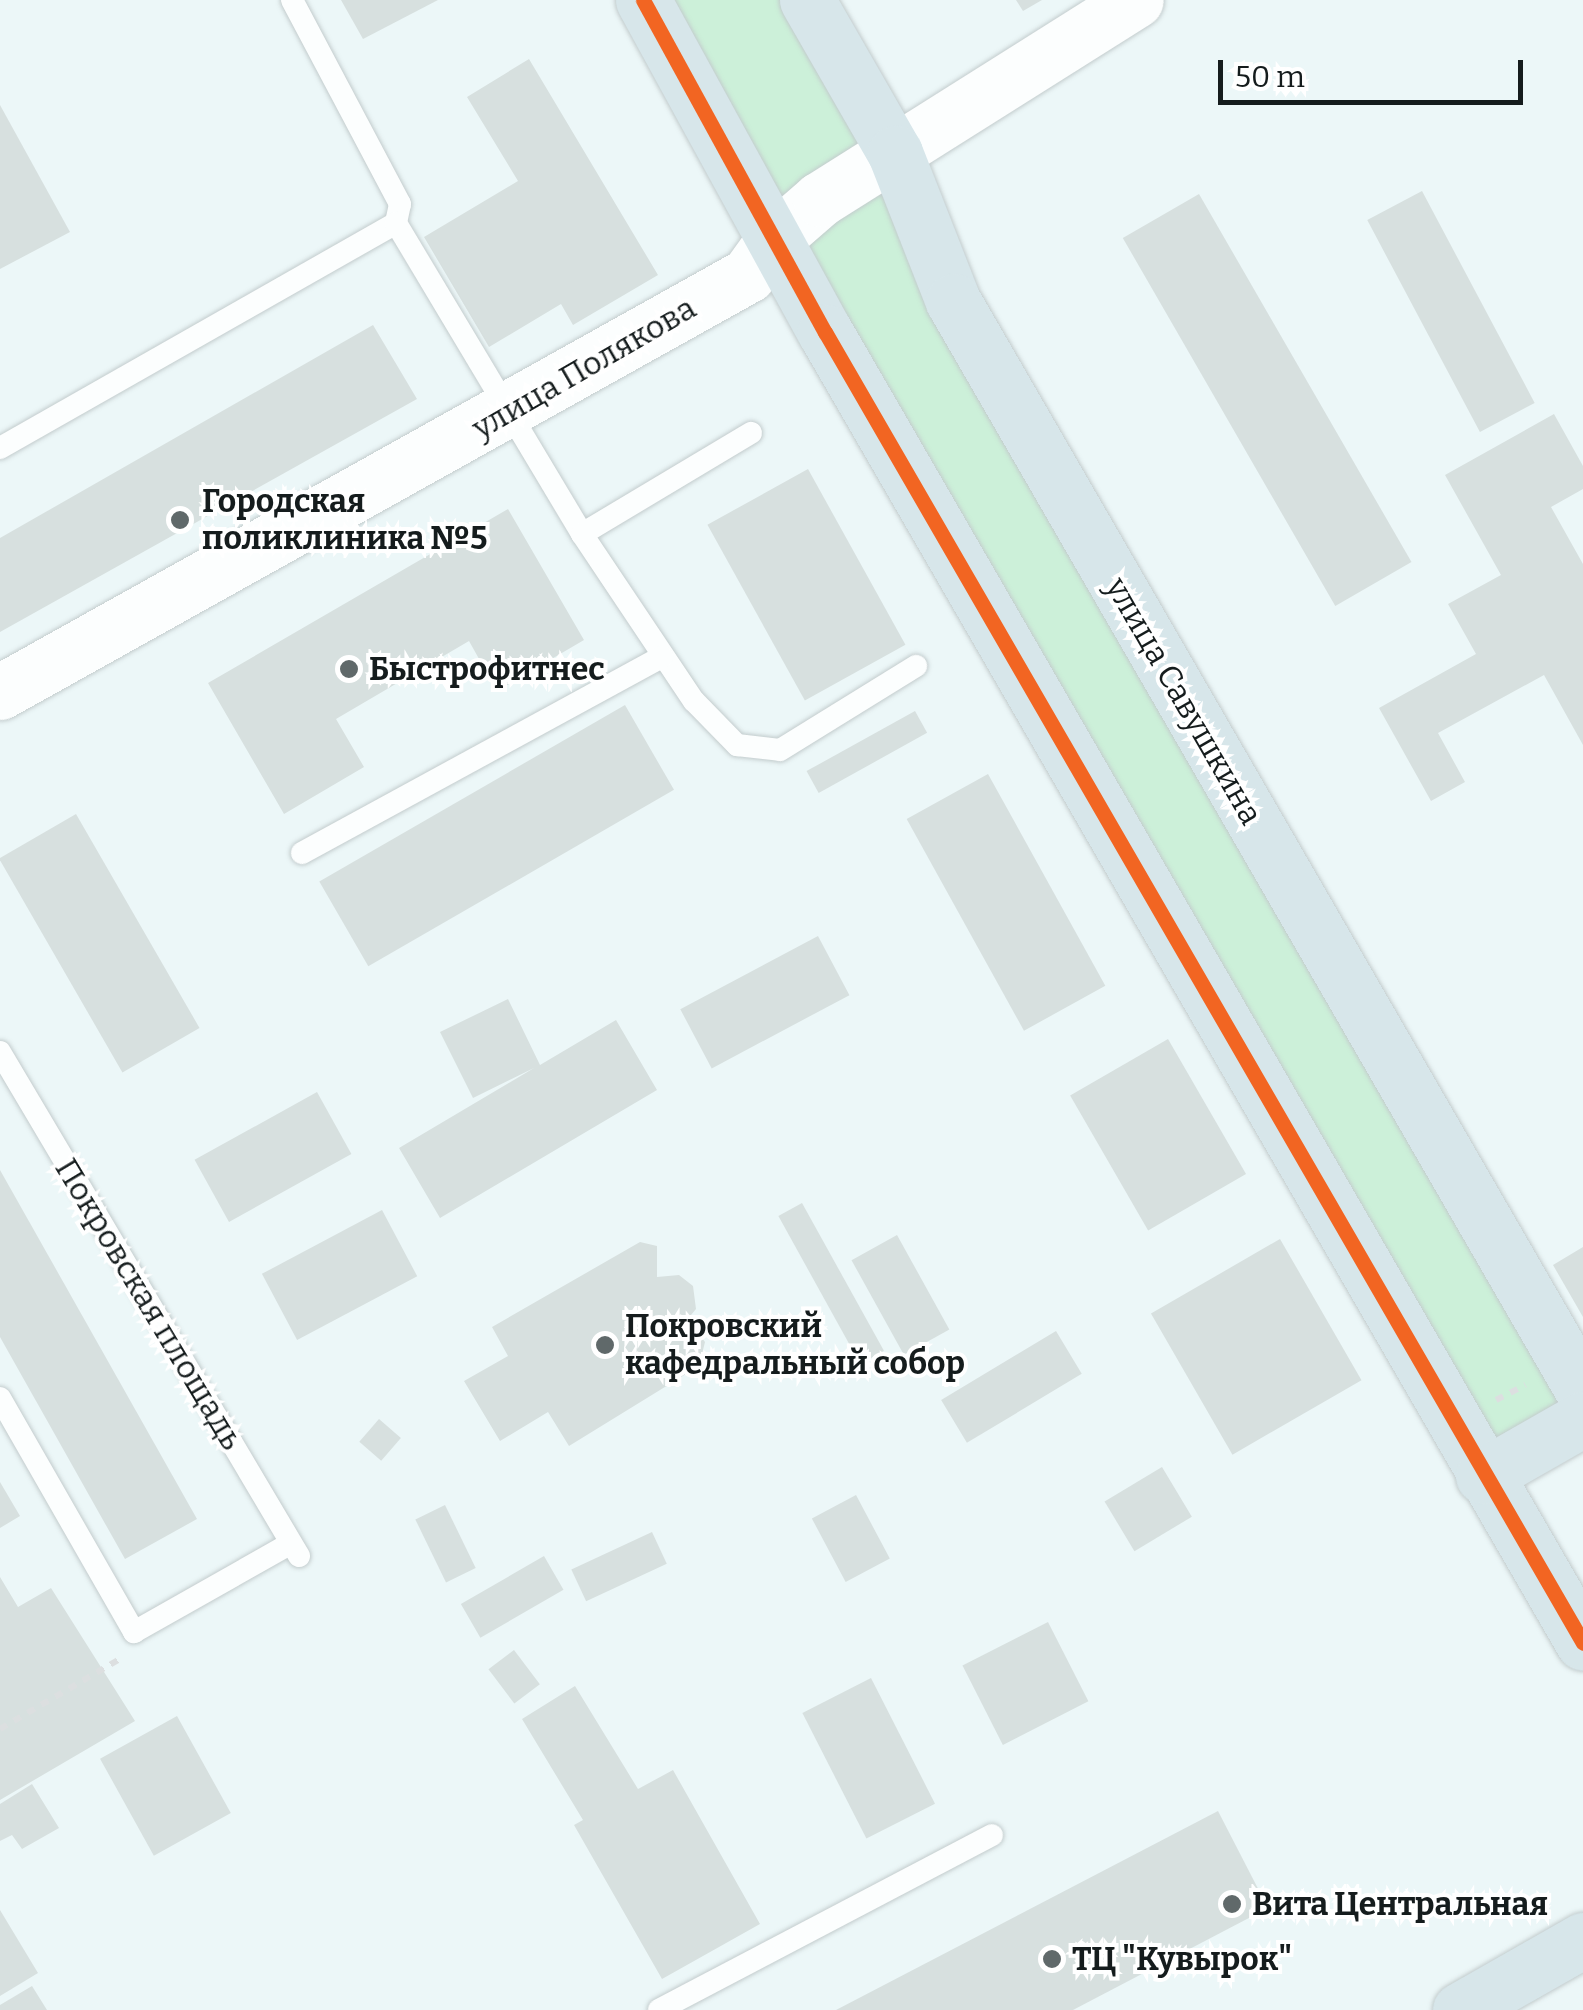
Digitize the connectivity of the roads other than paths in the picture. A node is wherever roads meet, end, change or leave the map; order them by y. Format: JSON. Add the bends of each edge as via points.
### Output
{"nodes":[{"id":1,"x":292,"y":0,"type":"edge"},
{"id":2,"x":642,"y":0,"type":"edge"},
{"id":3,"x":807,"y":0,"type":"edge"},
{"id":4,"x":1136,"y":0,"type":"edge"},
{"id":5,"x":895,"y":154,"type":"junction"},
{"id":6,"x":396,"y":224,"type":"junction"},
{"id":7,"x":774,"y":238,"type":"junction"},
{"id":8,"x":509,"y":412,"type":"junction"},
{"id":9,"x":752,"y":433,"type":"dead end"},
{"id":10,"x":0,"y":448,"type":"edge"},
{"id":11,"x":582,"y":534,"type":"junction"},
{"id":12,"x":662,"y":658,"type":"junction"},
{"id":13,"x":916,"y":666,"type":"dead end"},
{"id":14,"x":0,"y":692,"type":"edge"},
{"id":15,"x":302,"y":853,"type":"dead end"},
{"id":16,"x":0,"y":1052,"type":"edge"},
{"id":17,"x":1583,"y":1391,"type":"edge"},
{"id":18,"x":0,"y":1398,"type":"edge"},
{"id":19,"x":1583,"y":1420,"type":"edge"},
{"id":20,"x":1483,"y":1476,"type":"junction"},
{"id":21,"x":1583,"y":1643,"type":"edge"},
{"id":22,"x":992,"y":1834,"type":"dead end"},
{"id":23,"x":1583,"y":1940,"type":"edge"},
{"id":24,"x":659,"y":2010,"type":"edge"},
{"id":25,"x":1460,"y":2010,"type":"edge"}],
"edges":[{"from":1,"to":6,"type":"lane","via":[[400,204]]},
{"from":2,"to":7,"type":"highway"},
{"from":3,"to":5,"type":"highway","name":"улица Савушкина"},
{"from":4,"to":5,"type":"street","name":"улица Полякова"},
{"from":5,"to":7,"type":"street","name":"улица Полякова","via":[[820,199]]},
{"from":5,"to":17,"type":"highway","name":"улица Савушкина","via":[[953,301]]},
{"from":6,"to":8,"type":"lane"},
{"from":6,"to":10,"type":"lane"},
{"from":7,"to":8,"type":"street","name":"улица Полякова","via":[[748,275]]},
{"from":7,"to":20,"type":"highway"},
{"from":8,"to":11,"type":"lane"},
{"from":8,"to":14,"type":"street","name":"улица Полякова"},
{"from":9,"to":11,"type":"lane"},
{"from":11,"to":12,"type":"lane"},
{"from":12,"to":13,"type":"lane","via":[[737,745],[780,750]]},
{"from":12,"to":15,"type":"lane"},
{"from":16,"to":18,"type":"lane","name":"Покровская площадь","via":[[295,1549],[134,1632]]},
{"from":19,"to":20,"type":"highway"},
{"from":20,"to":21,"type":"highway"},
{"from":22,"to":24,"type":"lane"},
{"from":23,"to":25,"type":"highway"}]}
